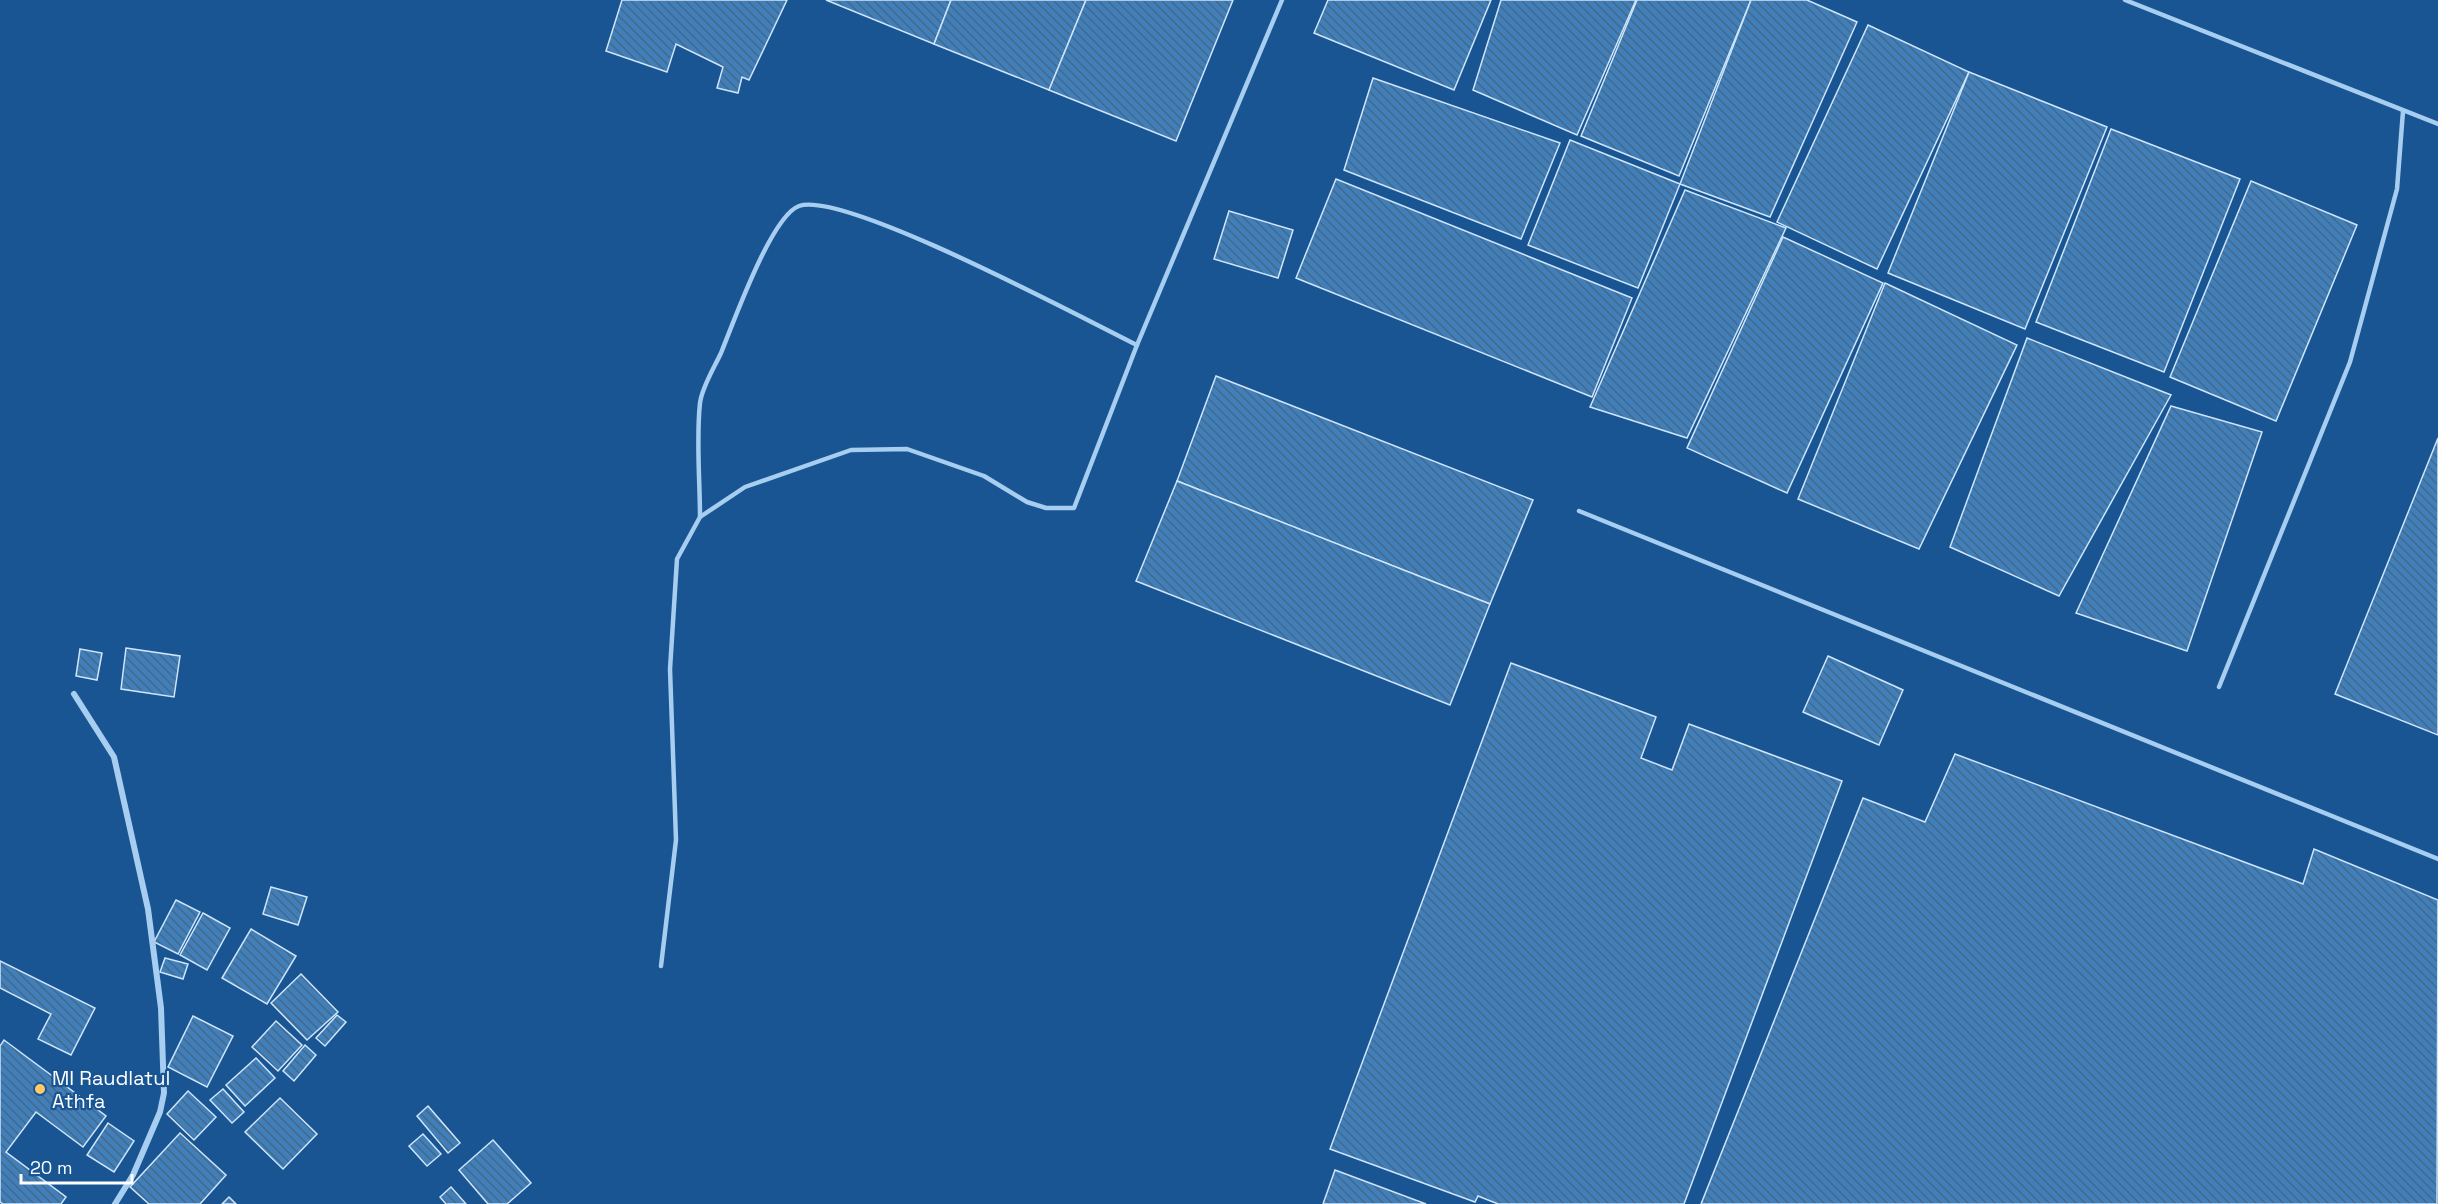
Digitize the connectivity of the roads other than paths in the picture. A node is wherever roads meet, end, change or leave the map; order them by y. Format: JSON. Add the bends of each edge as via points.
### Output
{"nodes":[{"id":1,"x":1282,"y":0,"type":"edge"},
{"id":2,"x":2125,"y":0,"type":"edge"},
{"id":3,"x":2403,"y":111,"type":"junction"},
{"id":4,"x":2438,"y":124,"type":"edge"},
{"id":5,"x":1137,"y":345,"type":"junction"},
{"id":6,"x":1579,"y":511,"type":"dead end"},
{"id":7,"x":700,"y":517,"type":"junction"},
{"id":8,"x":2219,"y":687,"type":"dead end"},
{"id":9,"x":74,"y":694,"type":"dead end"},
{"id":10,"x":2438,"y":858,"type":"edge"},
{"id":11,"x":661,"y":966,"type":"dead end"},
{"id":12,"x":115,"y":1204,"type":"edge"}],
"edges":[{"from":1,"to":5,"type":"lane"},
{"from":2,"to":3,"type":"lane"},
{"from":3,"to":4,"type":"lane"},
{"from":3,"to":8,"type":"lane","via":[[2397,189],[2350,362]]},
{"from":5,"to":7,"type":"lane","via":[[1074,508],[1046,508],[1028,502],[984,476],[907,449],[851,450],[745,487]]},
{"from":5,"to":7,"type":"lane","via":[[939,248],[854,212],[799,206],[784,218],[758,263],[700,402]]},
{"from":6,"to":10,"type":"lane"},
{"from":7,"to":11,"type":"lane","via":[[676,559],[670,669],[676,840]]},
{"from":9,"to":12,"type":"street","via":[[114,757],[148,909],[161,1008],[164,1093],[160,1112],[133,1175]]}]}
